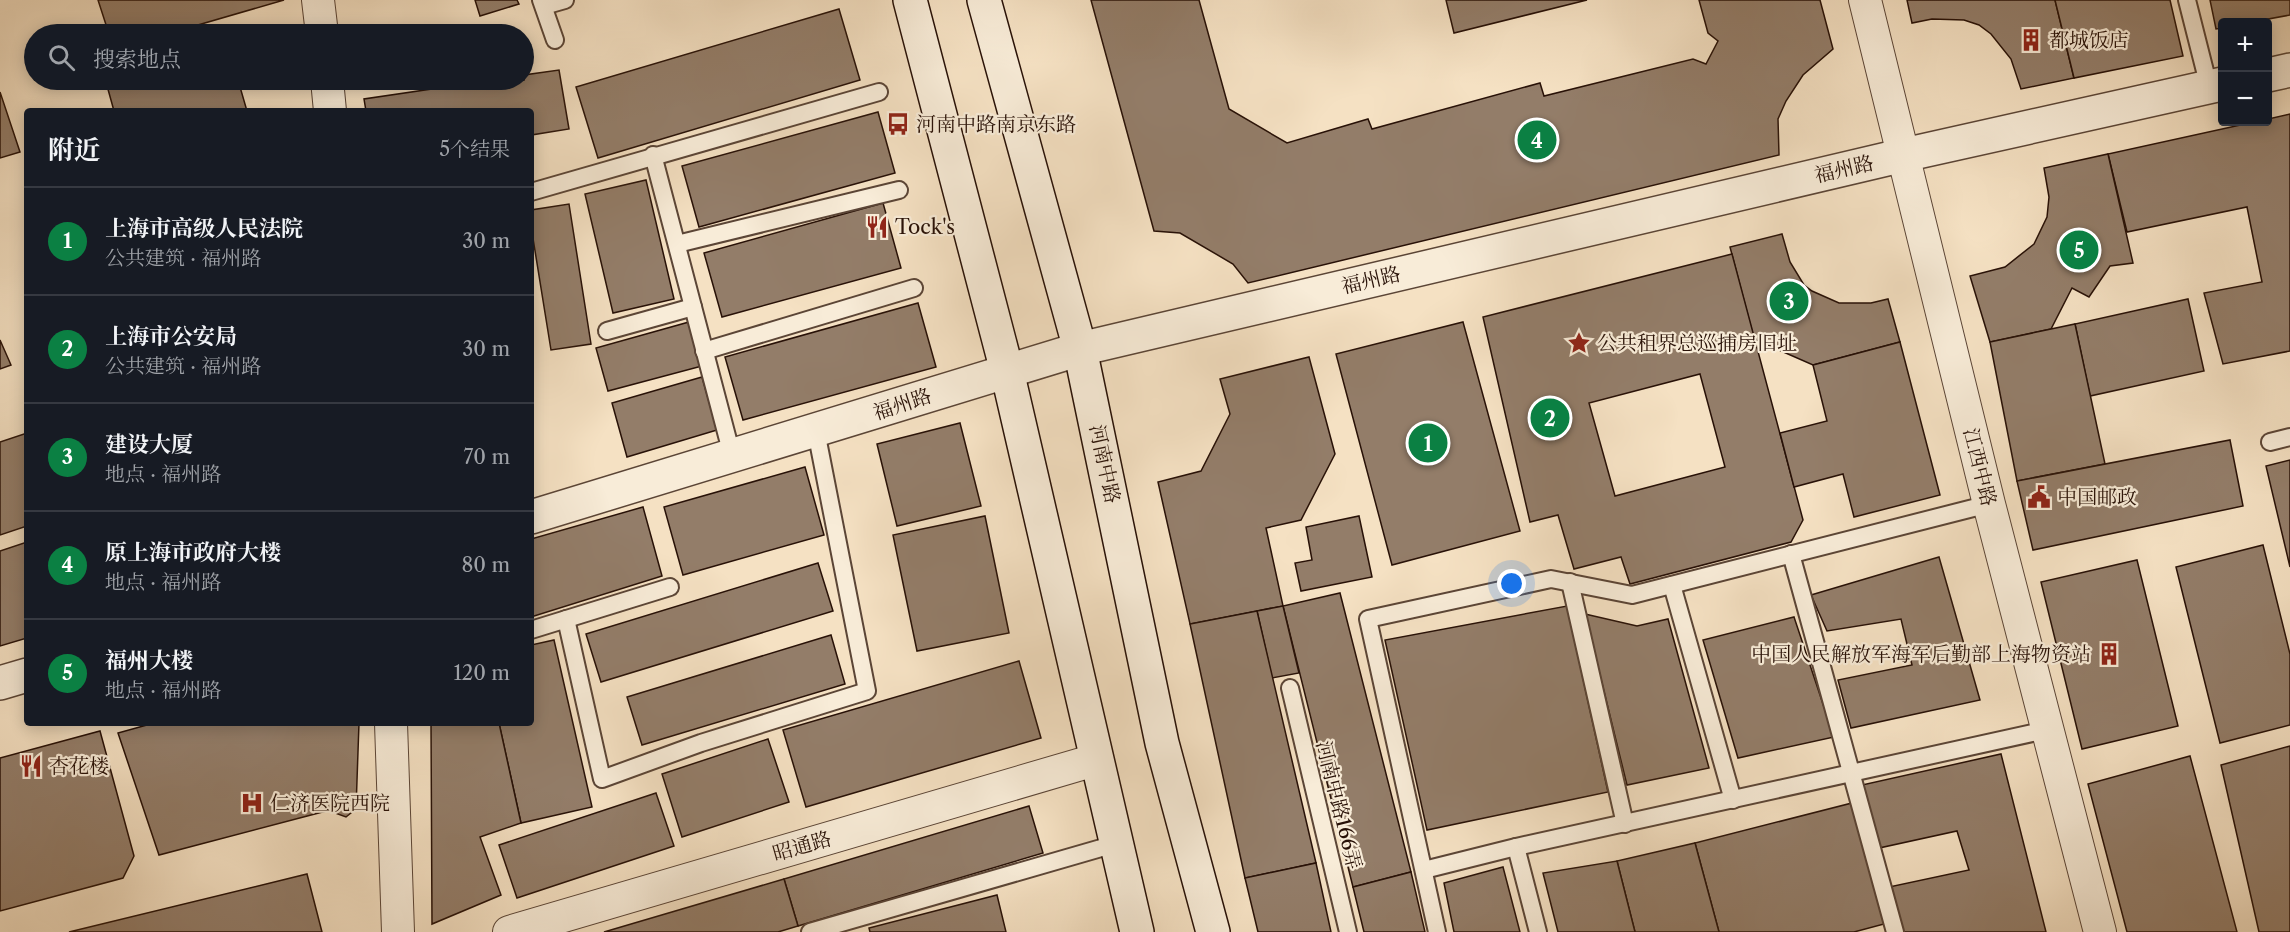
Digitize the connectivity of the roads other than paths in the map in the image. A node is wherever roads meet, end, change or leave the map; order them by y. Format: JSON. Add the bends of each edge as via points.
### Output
{"nodes":[{"id":1,"x":318,"y":0,"type":"edge"},
{"id":2,"x":565,"y":0,"type":"edge"},
{"id":3,"x":910,"y":0,"type":"edge"},
{"id":4,"x":984,"y":0,"type":"edge"},
{"id":5,"x":1865,"y":0,"type":"edge"},
{"id":6,"x":2187,"y":0,"type":"edge"},
{"id":7,"x":542,"y":3,"type":"edge"},
{"id":8,"x":321,"y":24,"type":"edge"},
{"id":9,"x":555,"y":40,"type":"dead end"},
{"id":10,"x":2290,"y":70,"type":"edge"},
{"id":11,"x":2272,"y":74,"type":"edge"},
{"id":12,"x":2216,"y":85,"type":"edge"},
{"id":13,"x":328,"y":90,"type":"edge"},
{"id":14,"x":879,"y":92,"type":"dead end"},
{"id":15,"x":330,"y":108,"type":"edge"},
{"id":16,"x":653,"y":155,"type":"junction"},
{"id":17,"x":1904,"y":155,"type":"junction"},
{"id":18,"x":899,"y":190,"type":"dead end"},
{"id":19,"x":534,"y":191,"type":"edge"},
{"id":20,"x":677,"y":244,"type":"junction"},
{"id":21,"x":914,"y":288,"type":"dead end"},
{"id":22,"x":693,"y":307,"type":"junction"},
{"id":23,"x":607,"y":331,"type":"dead end"},
{"id":24,"x":1080,"y":349,"type":"junction"},
{"id":25,"x":704,"y":351,"type":"junction"},
{"id":26,"x":1007,"y":371,"type":"junction"},
{"id":27,"x":816,"y":431,"type":"junction"},
{"id":28,"x":2290,"y":436,"type":"edge"},
{"id":29,"x":2270,"y":442,"type":"dead end"},
{"id":30,"x":732,"y":455,"type":"junction"},
{"id":31,"x":1989,"y":504,"type":"junction"},
{"id":32,"x":534,"y":516,"type":"edge"},
{"id":33,"x":1791,"y":554,"type":"junction"},
{"id":34,"x":1570,"y":582,"type":"junction"},
{"id":35,"x":1672,"y":585,"type":"junction"},
{"id":36,"x":670,"y":587,"type":"dead end"},
{"id":37,"x":566,"y":619,"type":"junction"},
{"id":38,"x":534,"y":629,"type":"edge"},
{"id":39,"x":24,"y":676,"type":"edge"},
{"id":40,"x":0,"y":683,"type":"edge"},
{"id":41,"x":1290,"y":688,"type":"dead end"},
{"id":42,"x":391,"y":726,"type":"edge"},
{"id":43,"x":2046,"y":730,"type":"junction"},
{"id":44,"x":1095,"y":760,"type":"junction"},
{"id":45,"x":1853,"y":773,"type":"junction"},
{"id":46,"x":1733,"y":800,"type":"junction"},
{"id":47,"x":1625,"y":824,"type":"junction"},
{"id":48,"x":1115,"y":844,"type":"junction"},
{"id":49,"x":1516,"y":847,"type":"junction"},
{"id":50,"x":1424,"y":870,"type":"junction"},
{"id":51,"x":851,"y":926,"type":"edge"},
{"id":52,"x":398,"y":932,"type":"edge"},
{"id":53,"x":509,"y":932,"type":"edge"},
{"id":54,"x":810,"y":932,"type":"edge"},
{"id":55,"x":1137,"y":932,"type":"edge"},
{"id":56,"x":1213,"y":932,"type":"edge"},
{"id":57,"x":1348,"y":932,"type":"edge"},
{"id":58,"x":1437,"y":932,"type":"edge"},
{"id":59,"x":1538,"y":932,"type":"edge"},
{"id":60,"x":1895,"y":932,"type":"edge"},
{"id":61,"x":2100,"y":932,"type":"edge"}],
"edges":[{"from":1,"to":8,"type":"street"},
{"from":2,"to":7,"type":"lane"},
{"from":3,"to":26,"type":"main road"},
{"from":4,"to":24,"type":"main road","name":"河南中路"},
{"from":5,"to":17,"type":"street","name":"江西中路"},
{"from":6,"to":12,"type":"lane"},
{"from":7,"to":9,"type":"lane"},
{"from":10,"to":11,"type":"main road"},
{"from":12,"to":17,"type":"main road","name":"福州路"},
{"from":13,"to":15,"type":"street"},
{"from":14,"to":16,"type":"lane"},
{"from":16,"to":19,"type":"lane"},
{"from":16,"to":20,"type":"lane"},
{"from":17,"to":24,"type":"main road","name":"福州路"},
{"from":17,"to":31,"type":"street","name":"江西中路"},
{"from":18,"to":20,"type":"lane"},
{"from":20,"to":22,"type":"lane"},
{"from":21,"to":25,"type":"lane"},
{"from":22,"to":23,"type":"lane"},
{"from":22,"to":25,"type":"lane"},
{"from":24,"to":26,"type":"main road","name":"福州路"},
{"from":24,"to":56,"type":"main road","name":"河南中路","via":[[1162,743]]},
{"from":25,"to":30,"type":"lane"},
{"from":26,"to":27,"type":"main road","name":"福州路"},
{"from":26,"to":44,"type":"main road"},
{"from":27,"to":30,"type":"main road","name":"福州路"},
{"from":27,"to":37,"type":"lane","via":[[867,691],[602,779]]},
{"from":28,"to":29,"type":"lane"},
{"from":30,"to":32,"type":"main road","name":"福州路"},
{"from":31,"to":33,"type":"lane"},
{"from":31,"to":43,"type":"street","name":"江西中路"},
{"from":33,"to":35,"type":"lane"},
{"from":33,"to":45,"type":"lane"},
{"from":34,"to":35,"type":"lane","via":[[1632,595]]},
{"from":34,"to":47,"type":"lane"},
{"from":34,"to":50,"type":"lane","via":[[1551,579],[1368,620]]},
{"from":35,"to":46,"type":"lane"},
{"from":36,"to":37,"type":"lane"},
{"from":37,"to":38,"type":"lane"},
{"from":39,"to":40,"type":"main road"},
{"from":41,"to":57,"type":"lane","name":"河南中路166弄"},
{"from":42,"to":52,"type":"street"},
{"from":43,"to":45,"type":"lane"},
{"from":43,"to":61,"type":"street","name":"江西中路"},
{"from":44,"to":48,"type":"main road"},
{"from":44,"to":53,"type":"street","name":"昭通路"},
{"from":45,"to":46,"type":"lane"},
{"from":45,"to":60,"type":"lane"},
{"from":46,"to":47,"type":"lane"},
{"from":47,"to":49,"type":"lane"},
{"from":48,"to":51,"type":"lane"},
{"from":48,"to":55,"type":"main road"},
{"from":49,"to":50,"type":"lane"},
{"from":49,"to":59,"type":"lane"},
{"from":50,"to":58,"type":"lane"},
{"from":51,"to":54,"type":"lane"}]}
